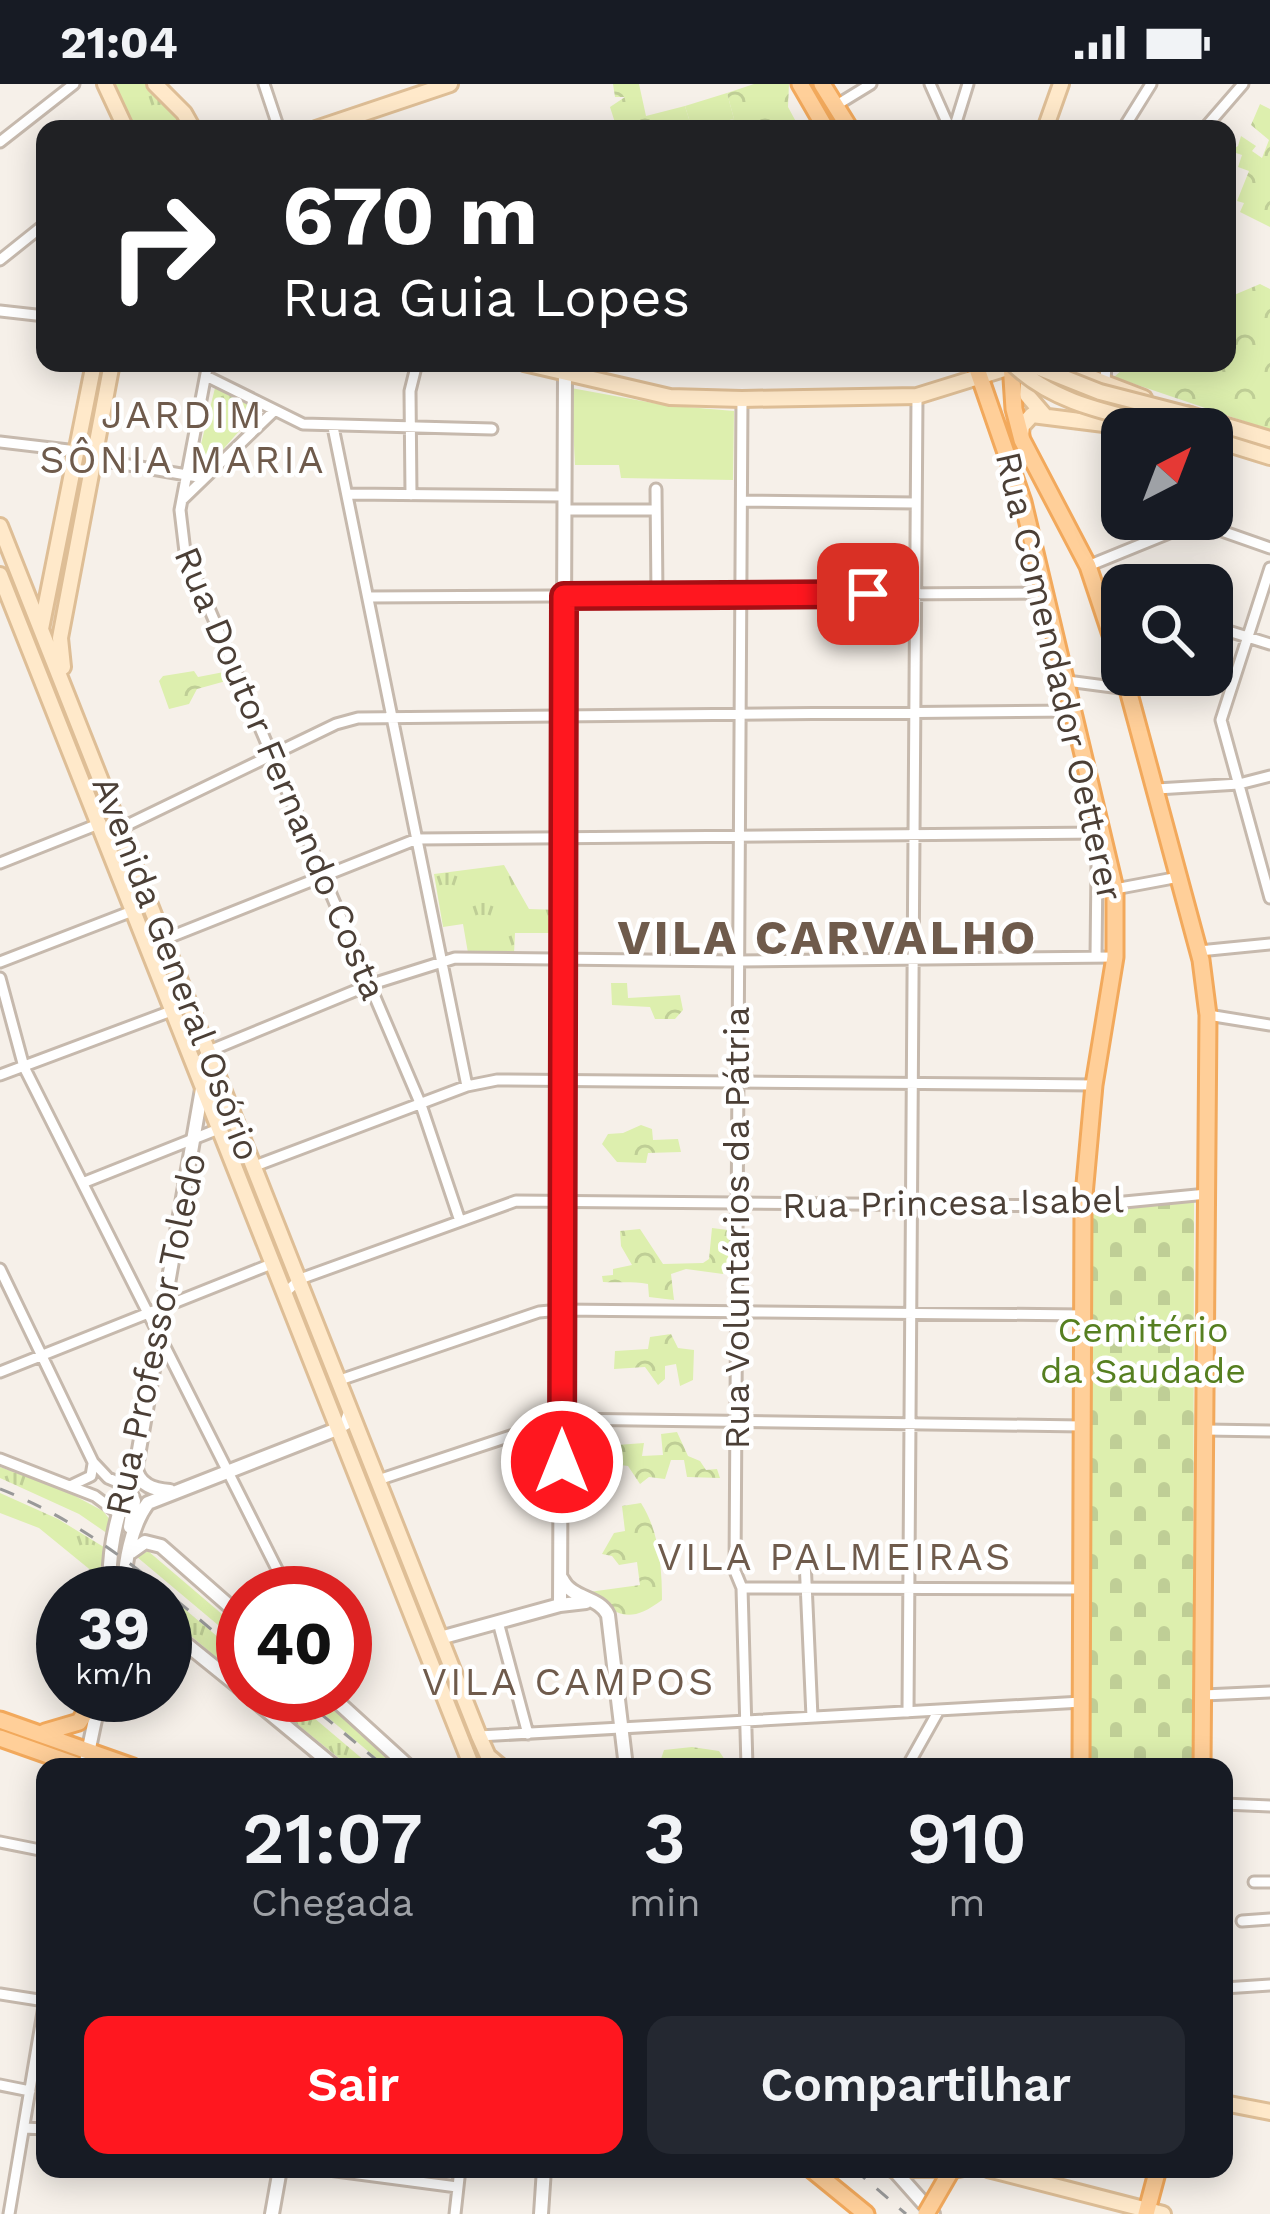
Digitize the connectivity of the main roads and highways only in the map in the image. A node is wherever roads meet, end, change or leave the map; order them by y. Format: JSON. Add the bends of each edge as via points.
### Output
{"nodes":[{"id":1,"x":105,"y":84,"type":"edge"},
{"id":2,"x":155,"y":84,"type":"edge"},
{"id":3,"x":450,"y":84,"type":"edge"},
{"id":4,"x":800,"y":84,"type":"edge"},
{"id":5,"x":822,"y":84,"type":"edge"},
{"id":6,"x":1060,"y":84,"type":"edge"},
{"id":7,"x":410,"y":90,"type":"edge"},
{"id":8,"x":122,"y":120,"type":"edge"},
{"id":9,"x":185,"y":120,"type":"edge"},
{"id":10,"x":338,"y":120,"type":"edge"},
{"id":11,"x":821,"y":120,"type":"edge"},
{"id":12,"x":844,"y":120,"type":"edge"},
{"id":13,"x":1048,"y":120,"type":"edge"},
{"id":14,"x":92,"y":372,"type":"edge"},
{"id":15,"x":110,"y":372,"type":"edge"},
{"id":16,"x":558,"y":372,"type":"edge"},
{"id":17,"x":974,"y":372,"type":"edge"},
{"id":18,"x":978,"y":372,"type":"edge"},
{"id":19,"x":1016,"y":372,"type":"edge"},
{"id":20,"x":1026,"y":372,"type":"edge"},
{"id":21,"x":1037,"y":372,"type":"edge"},
{"id":22,"x":1041,"y":372,"type":"edge"},
{"id":23,"x":1077,"y":372,"type":"edge"},
{"id":24,"x":1104,"y":408,"type":"edge"},
{"id":25,"x":1162,"y":408,"type":"edge"},
{"id":26,"x":1172,"y":408,"type":"edge"},
{"id":27,"x":1045,"y":416,"type":"junction"},
{"id":28,"x":1101,"y":423,"type":"edge"},
{"id":29,"x":1233,"y":428,"type":"edge"},
{"id":30,"x":1270,"y":439,"type":"edge"},
{"id":31,"x":1022,"y":440,"type":"junction"},
{"id":32,"x":1233,"y":446,"type":"edge"},
{"id":33,"x":1270,"y":457,"type":"edge"},
{"id":34,"x":0,"y":526,"type":"edge"},
{"id":35,"x":0,"y":574,"type":"edge"},
{"id":36,"x":1101,"y":604,"type":"edge"},
{"id":37,"x":42,"y":626,"type":"junction"},
{"id":38,"x":35,"y":658,"type":"junction"},
{"id":39,"x":70,"y":695,"type":"junction"},
{"id":40,"x":1131,"y":696,"type":"edge"},
{"id":41,"x":454,"y":1718,"type":"junction"},
{"id":42,"x":0,"y":1720,"type":"edge"},
{"id":43,"x":76,"y":1722,"type":"edge"},
{"id":44,"x":28,"y":1730,"type":"junction"},
{"id":45,"x":479,"y":1736,"type":"junction"},
{"id":46,"x":0,"y":1738,"type":"edge"},
{"id":47,"x":72,"y":1758,"type":"edge"},
{"id":48,"x":79,"y":1758,"type":"edge"},
{"id":49,"x":469,"y":1758,"type":"edge"},
{"id":50,"x":490,"y":1758,"type":"edge"},
{"id":51,"x":1082,"y":1758,"type":"edge"},
{"id":52,"x":1202,"y":1758,"type":"edge"},
{"id":53,"x":1233,"y":2105,"type":"edge"},
{"id":54,"x":1270,"y":2112,"type":"edge"},
{"id":55,"x":823,"y":2178,"type":"edge"},
{"id":56,"x":838,"y":2178,"type":"edge"},
{"id":57,"x":952,"y":2178,"type":"edge"},
{"id":58,"x":1022,"y":2178,"type":"edge"},
{"id":59,"x":1157,"y":2178,"type":"edge"},
{"id":60,"x":930,"y":2213,"type":"edge"},
{"id":61,"x":1152,"y":2213,"type":"edge"},
{"id":62,"x":866,"y":2214,"type":"edge"},
{"id":63,"x":880,"y":2214,"type":"edge"}],
"edges":[{"from":1,"to":8,"type":"main road"},
{"from":2,"to":9,"type":"main road"},
{"from":3,"to":7,"type":"main road"},
{"from":4,"to":11,"type":"main road"},
{"from":5,"to":12,"type":"main road"},
{"from":6,"to":13,"type":"main road"},
{"from":7,"to":10,"type":"main road"},
{"from":14,"to":37,"type":"main road"},
{"from":15,"to":39,"type":"main road","via":[[61,638]]},
{"from":16,"to":17,"type":"main road","via":[[670,397],[742,399],[917,396],[964,384]]},
{"from":18,"to":51,"type":"main road","name":"Rua Comendador Oetterer","via":[[1046,593],[1115,889],[1115,957],[1083,1205]]},
{"from":19,"to":31,"type":"main road"},
{"from":20,"to":24,"type":"main road","bridge":true,"via":[[1047,391]]},
{"from":21,"to":27,"type":"main road","via":[[1028,395]]},
{"from":22,"to":25,"type":"main road","bridge":true},
{"from":23,"to":26,"type":"main road"},
{"from":27,"to":28,"type":"main road"},
{"from":27,"to":31,"type":"main road","via":[[1028,418]]},
{"from":29,"to":30,"type":"main road"},
{"from":31,"to":36,"type":"main road"},
{"from":32,"to":33,"type":"main road"},
{"from":34,"to":37,"type":"main road","name":"Avenida General Osório"},
{"from":35,"to":38,"type":"main road","name":"Avenida General Osório"},
{"from":37,"to":38,"type":"main road"},
{"from":37,"to":39,"type":"main road","name":"Avenida General Osório"},
{"from":38,"to":41,"type":"main road","name":"Avenida General Osório"},
{"from":39,"to":45,"type":"main road","name":"Avenida General Osório"},
{"from":40,"to":52,"type":"main road","via":[[1199,951],[1208,1015]]},
{"from":41,"to":45,"type":"main road"},
{"from":41,"to":49,"type":"main road","name":"Avenida General Osório"},
{"from":42,"to":44,"type":"main road"},
{"from":43,"to":44,"type":"main road"},
{"from":44,"to":48,"type":"main road"},
{"from":45,"to":50,"type":"main road","name":"Avenida General Osório"},
{"from":46,"to":47,"type":"main road"},
{"from":53,"to":54,"type":"main road"},
{"from":55,"to":62,"type":"main road"},
{"from":56,"to":63,"type":"main road"},
{"from":57,"to":60,"type":"main road","bridge":true},
{"from":58,"to":61,"type":"main road"},
{"from":59,"to":61,"type":"main road"}]}
